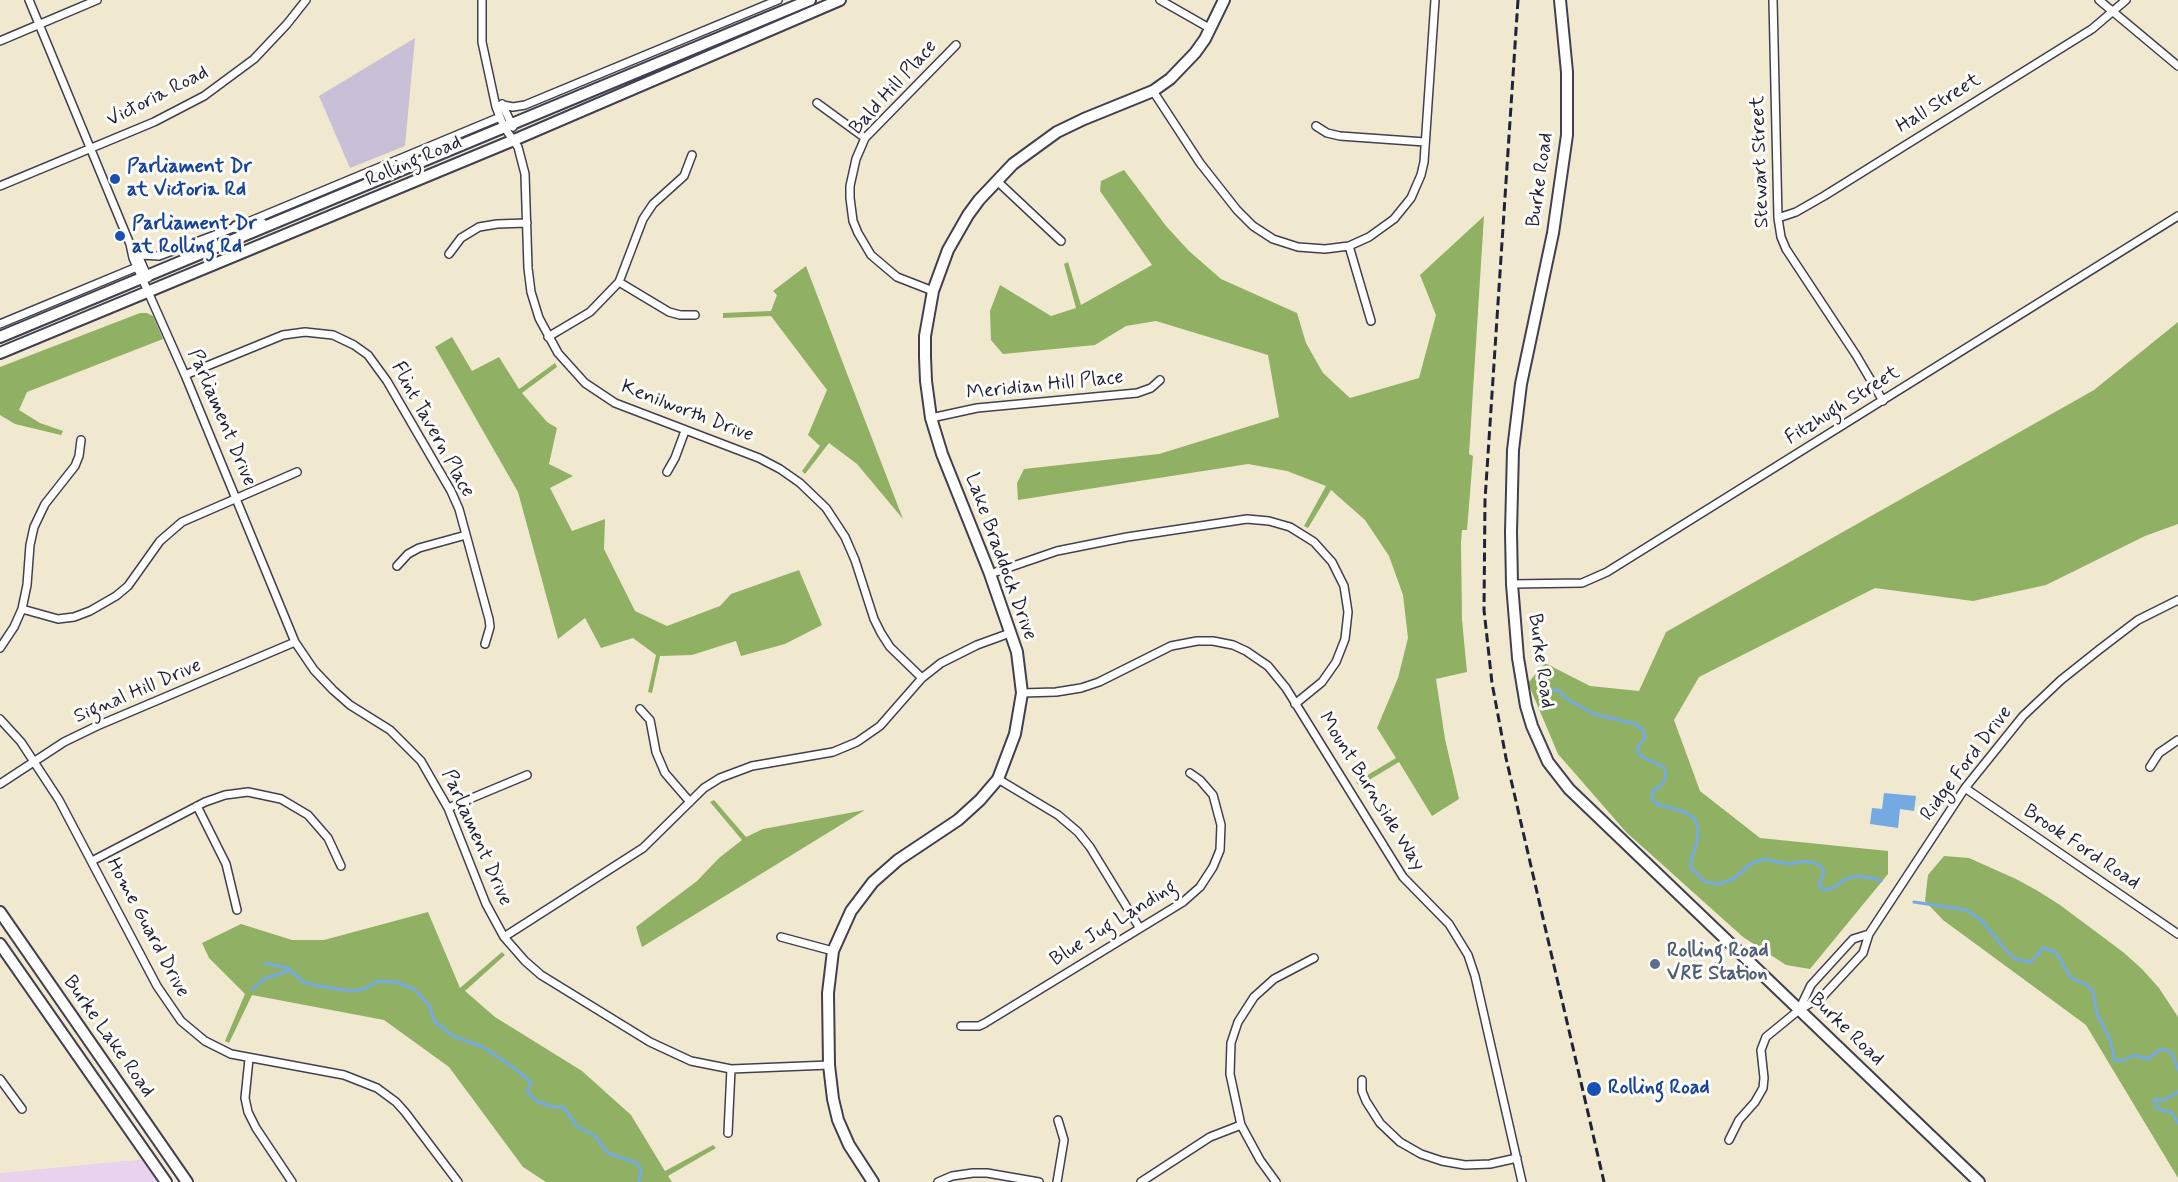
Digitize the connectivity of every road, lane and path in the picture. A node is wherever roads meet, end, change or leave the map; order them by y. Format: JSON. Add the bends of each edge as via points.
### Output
{"nodes":[{"id":1,"x":29,"y":0,"type":"edge"},
{"id":2,"x":97,"y":0,"type":"edge"},
{"id":3,"x":306,"y":0,"type":"edge"},
{"id":4,"x":482,"y":0,"type":"edge"},
{"id":5,"x":778,"y":0,"type":"edge"},
{"id":6,"x":810,"y":0,"type":"edge"},
{"id":7,"x":840,"y":0,"type":"edge"},
{"id":8,"x":1160,"y":0,"type":"edge"},
{"id":9,"x":1224,"y":0,"type":"edge"},
{"id":10,"x":1435,"y":0,"type":"edge"},
{"id":11,"x":1560,"y":0,"type":"edge"},
{"id":12,"x":1773,"y":0,"type":"edge"},
{"id":13,"x":2099,"y":0,"type":"edge"},
{"id":14,"x":2126,"y":0,"type":"edge"},
{"id":15,"x":2113,"y":12,"type":"junction"},
{"id":16,"x":39,"y":24,"type":"junction"},
{"id":17,"x":1211,"y":29,"type":"junction"},
{"id":18,"x":0,"y":40,"type":"edge"},
{"id":19,"x":956,"y":45,"type":"dead end"},
{"id":20,"x":2178,"y":66,"type":"edge"},
{"id":21,"x":1153,"y":91,"type":"junction"},
{"id":22,"x":494,"y":93,"type":"junction"},
{"id":23,"x":817,"y":104,"type":"dead end"},
{"id":24,"x":503,"y":105,"type":"junction"},
{"id":25,"x":506,"y":123,"type":"junction"},
{"id":26,"x":1316,"y":126,"type":"dead end"},
{"id":27,"x":865,"y":138,"type":"junction"},
{"id":28,"x":514,"y":140,"type":"junction"},
{"id":29,"x":1425,"y":142,"type":"junction"},
{"id":30,"x":91,"y":148,"type":"junction"},
{"id":31,"x":692,"y":155,"type":"dead end"},
{"id":32,"x":996,"y":180,"type":"junction"},
{"id":33,"x":0,"y":186,"type":"edge"},
{"id":34,"x":2178,"y":216,"type":"edge"},
{"id":35,"x":1778,"y":218,"type":"junction"},
{"id":36,"x":274,"y":223,"type":"junction"},
{"id":37,"x":527,"y":223,"type":"junction"},
{"id":38,"x":236,"y":227,"type":"junction"},
{"id":39,"x":1061,"y":241,"type":"dead end"},
{"id":40,"x":130,"y":244,"type":"junction"},
{"id":41,"x":1349,"y":246,"type":"junction"},
{"id":42,"x":449,"y":254,"type":"dead end"},
{"id":43,"x":140,"y":255,"type":"junction"},
{"id":44,"x":142,"y":273,"type":"junction"},
{"id":45,"x":620,"y":282,"type":"junction"},
{"id":46,"x":933,"y":291,"type":"junction"},
{"id":47,"x":150,"y":292,"type":"junction"},
{"id":48,"x":695,"y":315,"type":"dead end"},
{"id":49,"x":1371,"y":321,"type":"dead end"},
{"id":50,"x":0,"y":324,"type":"edge"},
{"id":51,"x":0,"y":337,"type":"edge"},
{"id":52,"x":548,"y":337,"type":"junction"},
{"id":53,"x":0,"y":353,"type":"edge"},
{"id":54,"x":185,"y":375,"type":"junction"},
{"id":55,"x":1160,"y":380,"type":"dead end"},
{"id":56,"x":1883,"y":401,"type":"junction"},
{"id":57,"x":932,"y":418,"type":"junction"},
{"id":58,"x":685,"y":431,"type":"junction"},
{"id":59,"x":81,"y":440,"type":"dead end"},
{"id":60,"x":297,"y":472,"type":"dead end"},
{"id":61,"x":668,"y":472,"type":"dead end"},
{"id":62,"x":236,"y":498,"type":"junction"},
{"id":63,"x":466,"y":535,"type":"junction"},
{"id":64,"x":396,"y":566,"type":"dead end"},
{"id":65,"x":990,"y":574,"type":"junction"},
{"id":66,"x":1512,"y":584,"type":"junction"},
{"id":67,"x":2178,"y":600,"type":"edge"},
{"id":68,"x":22,"y":609,"type":"junction"},
{"id":69,"x":1010,"y":633,"type":"junction"},
{"id":70,"x":295,"y":642,"type":"junction"},
{"id":71,"x":486,"y":644,"type":"dead end"},
{"id":72,"x":0,"y":648,"type":"edge"},
{"id":73,"x":922,"y":678,"type":"junction"},
{"id":74,"x":1022,"y":693,"type":"junction"},
{"id":75,"x":1295,"y":704,"type":"junction"},
{"id":76,"x":640,"y":709,"type":"dead end"},
{"id":77,"x":0,"y":719,"type":"edge"},
{"id":78,"x":2178,"y":740,"type":"edge"},
{"id":79,"x":34,"y":761,"type":"junction"},
{"id":80,"x":2150,"y":767,"type":"dead end"},
{"id":81,"x":1190,"y":774,"type":"dead end"},
{"id":82,"x":527,"y":776,"type":"dead end"},
{"id":83,"x":998,"y":779,"type":"junction"},
{"id":84,"x":0,"y":784,"type":"edge"},
{"id":85,"x":1965,"y":788,"type":"junction"},
{"id":86,"x":690,"y":801,"type":"junction"},
{"id":87,"x":197,"y":806,"type":"junction"},
{"id":88,"x":448,"y":808,"type":"junction"},
{"id":89,"x":92,"y":861,"type":"junction"},
{"id":90,"x":341,"y":866,"type":"dead end"},
{"id":91,"x":237,"y":910,"type":"dead end"},
{"id":92,"x":0,"y":912,"type":"edge"},
{"id":93,"x":1140,"y":927,"type":"junction"},
{"id":94,"x":1869,"y":934,"type":"junction"},
{"id":95,"x":2178,"y":934,"type":"edge"},
{"id":96,"x":504,"y":937,"type":"junction"},
{"id":97,"x":781,"y":937,"type":"dead end"},
{"id":98,"x":0,"y":944,"type":"edge"},
{"id":99,"x":833,"y":951,"type":"junction"},
{"id":100,"x":1314,"y":958,"type":"dead end"},
{"id":101,"x":1799,"y":1011,"type":"junction"},
{"id":102,"x":960,"y":1026,"type":"dead end"},
{"id":103,"x":249,"y":1059,"type":"junction"},
{"id":104,"x":830,"y":1065,"type":"junction"},
{"id":105,"x":731,"y":1069,"type":"junction"},
{"id":106,"x":0,"y":1079,"type":"edge"},
{"id":107,"x":1362,"y":1080,"type":"dead end"},
{"id":108,"x":22,"y":1110,"type":"dead end"},
{"id":109,"x":1058,"y":1120,"type":"dead end"},
{"id":110,"x":1241,"y":1125,"type":"junction"},
{"id":111,"x":728,"y":1133,"type":"dead end"},
{"id":112,"x":1729,"y":1140,"type":"dead end"},
{"id":113,"x":1517,"y":1158,"type":"junction"},
{"id":114,"x":166,"y":1182,"type":"edge"},
{"id":115,"x":187,"y":1182,"type":"edge"},
{"id":116,"x":292,"y":1182,"type":"edge"},
{"id":117,"x":458,"y":1182,"type":"edge"},
{"id":118,"x":873,"y":1182,"type":"edge"},
{"id":119,"x":938,"y":1182,"type":"edge"},
{"id":120,"x":1039,"y":1182,"type":"edge"},
{"id":121,"x":1058,"y":1182,"type":"edge"},
{"id":122,"x":1141,"y":1182,"type":"edge"},
{"id":123,"x":1276,"y":1182,"type":"edge"},
{"id":124,"x":1522,"y":1182,"type":"edge"},
{"id":125,"x":1979,"y":1182,"type":"edge"}],
"edges":[{"from":1,"to":16,"type":"street","name":"Parliament Drive"},
{"from":2,"to":16,"type":"street"},
{"from":3,"to":30,"type":"street","name":"Victoria Road","via":[[271,42],[221,85],[165,117]]},
{"from":4,"to":22,"type":"street","name":"Kenilworth Drive","via":[[482,42]]},
{"from":5,"to":24,"type":"street","via":[[525,105]]},
{"from":6,"to":25,"type":"street","name":"Rolling Road"},
{"from":7,"to":28,"type":"street","name":"Rolling Road"},
{"from":8,"to":17,"type":"street"},
{"from":9,"to":17,"type":"street","name":"Lake Braddock Drive"},
{"from":10,"to":29,"type":"street"},
{"from":11,"to":66,"type":"street","name":"Burke Road","via":[[1567,72],[1567,135],[1553,233],[1516,416],[1511,499]]},
{"from":12,"to":35,"type":"street","name":"Stewart Street"},
{"from":13,"to":15,"type":"street"},
{"from":14,"to":15,"type":"street","name":"Hall Street"},
{"from":15,"to":20,"type":"street"},
{"from":15,"to":35,"type":"street","name":"Hall Street","via":[[2092,29],[1824,196]]},
{"from":16,"to":18,"type":"street"},
{"from":16,"to":30,"type":"street","name":"Parliament Drive"},
{"from":17,"to":21,"type":"street","name":"Lake Braddock Drive","via":[[1188,61]]},
{"from":19,"to":27,"type":"street","name":"Bald Hill Place"},
{"from":21,"to":32,"type":"street","name":"Lake Braddock Drive","via":[[1057,132],[1021,156]]},
{"from":21,"to":41,"type":"street","via":[[1200,163],[1253,226],[1273,239],[1298,247]]},
{"from":22,"to":24,"type":"street","name":"Kenilworth Drive"},
{"from":22,"to":25,"type":"street","name":"Kenilworth Drive"},
{"from":23,"to":27,"type":"street"},
{"from":24,"to":25,"type":"street","name":"Kenilworth Drive"},
{"from":25,"to":28,"type":"street","name":"Kenilworth Drive"},
{"from":25,"to":36,"type":"street","name":"Rolling Road"},
{"from":25,"to":38,"type":"street","name":"Rolling Road"},
{"from":26,"to":29,"type":"street","via":[[1340,136]]},
{"from":27,"to":46,"type":"street","name":"Bald Hill Place","via":[[850,186],[851,210],[858,233],[871,255],[888,271]]},
{"from":28,"to":37,"type":"street","name":"Kenilworth Drive","via":[[525,174]]},
{"from":28,"to":47,"type":"street","name":"Rolling Road"},
{"from":29,"to":41,"type":"street","via":[[1421,175],[1405,206],[1382,229]]},
{"from":30,"to":33,"type":"street","name":"Victoria Road"},
{"from":30,"to":40,"type":"street","name":"Parliament Drive"},
{"from":31,"to":45,"type":"street","via":[[684,176],[653,204],[643,219]]},
{"from":32,"to":39,"type":"street"},
{"from":32,"to":46,"type":"street","name":"Lake Braddock Drive","via":[[959,229]]},
{"from":34,"to":56,"type":"street","name":"Fitzhugh Street"},
{"from":35,"to":56,"type":"street","name":"Stewart Street","via":[[1786,249]]},
{"from":36,"to":38,"type":"street"},
{"from":36,"to":44,"type":"street","name":"Rolling Road"},
{"from":37,"to":42,"type":"street","via":[[479,227],[461,238]]},
{"from":37,"to":52,"type":"street","name":"Kenilworth Drive","via":[[531,292]]},
{"from":38,"to":43,"type":"street","name":"Rolling Road","via":[[159,256]]},
{"from":40,"to":43,"type":"street","name":"Parliament Drive"},
{"from":40,"to":44,"type":"street","name":"Parliament Drive"},
{"from":41,"to":49,"type":"street"},
{"from":43,"to":44,"type":"street","name":"Parliament Drive"},
{"from":44,"to":47,"type":"street","name":"Parliament Drive"},
{"from":44,"to":50,"type":"street","name":"Rolling Road"},
{"from":44,"to":51,"type":"street","name":"Rolling Road"},
{"from":45,"to":48,"type":"street","via":[[669,312]]},
{"from":45,"to":52,"type":"street","via":[[590,312]]},
{"from":46,"to":57,"type":"street","name":"Lake Braddock Drive","via":[[925,336]]},
{"from":47,"to":53,"type":"street","name":"Rolling Road"},
{"from":47,"to":54,"type":"street","name":"Parliament Drive"},
{"from":52,"to":58,"type":"street","name":"Kenilworth Drive","via":[[569,367],[601,395]]},
{"from":54,"to":62,"type":"street","name":"Parliament Drive"},
{"from":54,"to":63,"type":"street","name":"Flint Tavern Place","via":[[292,333],[319,332],[354,345],[373,361],[387,381],[451,491]]},
{"from":55,"to":57,"type":"street","name":"Meridian Hill Place","via":[[1137,393],[977,408]]},
{"from":56,"to":66,"type":"street","name":"Fitzhugh Street","via":[[1587,582]]},
{"from":57,"to":65,"type":"street","name":"Lake Braddock Drive","via":[[942,454]]},
{"from":58,"to":61,"type":"street"},
{"from":58,"to":73,"type":"street","name":"Kenilworth Drive","via":[[759,458],[816,497],[852,550],[880,633]]},
{"from":59,"to":68,"type":"street","via":[[75,466],[45,504],[34,527]]},
{"from":60,"to":62,"type":"street"},
{"from":62,"to":68,"type":"street","via":[[174,527],[128,586],[90,611],[58,619]]},
{"from":62,"to":70,"type":"street","name":"Parliament Drive"},
{"from":63,"to":64,"type":"street","via":[[419,548]]},
{"from":63,"to":71,"type":"street","name":"Flint Tavern Place","via":[[489,619]]},
{"from":65,"to":69,"type":"street","name":"Lake Braddock Drive"},
{"from":65,"to":75,"type":"street","via":[[1057,551],[1138,536],[1247,519],[1290,527],[1314,542],[1332,562],[1344,586],[1348,612],[1345,639],[1336,662],[1322,682]]},
{"from":66,"to":101,"type":"street","name":"Burke Road","via":[[1524,698],[1548,762],[1569,789]]},
{"from":67,"to":85,"type":"street","name":"Ridge Ford Drive","via":[[2138,620],[2061,680],[2023,716]]},
{"from":68,"to":72,"type":"street"},
{"from":69,"to":73,"type":"street","via":[[948,658]]},
{"from":69,"to":74,"type":"street","name":"Lake Braddock Drive","via":[[1017,652]]},
{"from":70,"to":79,"type":"street","name":"Signal Hill Drive","via":[[97,726]]},
{"from":70,"to":88,"type":"street","name":"Parliament Drive","via":[[333,690],[410,748]]},
{"from":73,"to":86,"type":"street","via":[[880,726],[857,742],[833,752],[734,771]]},
{"from":74,"to":75,"type":"street","name":"Mount Burnside Way","via":[[1081,688],[1170,646],[1197,640],[1233,645],[1258,658],[1276,674]]},
{"from":74,"to":83,"type":"street","name":"Lake Braddock Drive","via":[[1016,734]]},
{"from":75,"to":113,"type":"street","name":"Mount Burnside Way","via":[[1403,877],[1449,924],[1468,955]]},
{"from":76,"to":86,"type":"street","via":[[650,720],[656,752],[665,772]]},
{"from":77,"to":79,"type":"street","name":"Home Guard Drive"},
{"from":78,"to":80,"type":"street","via":[[2159,753]]},
{"from":79,"to":84,"type":"street","name":"Signal Hill Drive"},
{"from":79,"to":89,"type":"street","name":"Home Guard Drive"},
{"from":81,"to":93,"type":"street","name":"Blue Jug Landing","via":[[1209,789],[1216,803],[1221,825],[1220,850],[1200,887],[1183,902]]},
{"from":82,"to":88,"type":"street"},
{"from":83,"to":93,"type":"street","via":[[1058,815],[1078,832]]},
{"from":83,"to":99,"type":"street","name":"Lake Braddock Drive","via":[[958,820],[898,860],[873,882],[851,911]]},
{"from":85,"to":94,"type":"street","name":"Ridge Ford Drive"},
{"from":85,"to":95,"type":"street","name":"Brook Ford Road"},
{"from":86,"to":96,"type":"street","via":[[643,848]]},
{"from":87,"to":89,"type":"street"},
{"from":87,"to":90,"type":"street","via":[[238,793],[281,799],[317,824]]},
{"from":87,"to":91,"type":"street","via":[[222,853]]},
{"from":88,"to":96,"type":"street","name":"Parliament Drive","via":[[486,904]]},
{"from":89,"to":103,"type":"street","name":"Home Guard Drive","via":[[175,1014],[205,1041]]},
{"from":92,"to":115,"type":"street","name":"Burke Lake Road"},
{"from":93,"to":102,"type":"street","name":"Blue Jug Landing","via":[[985,1023]]},
{"from":94,"to":101,"type":"street","name":"Ridge Ford Drive","via":[[1863,953],[1823,996]]},
{"from":94,"to":101,"type":"street","name":"Ridge Ford Drive","via":[[1853,939],[1811,985]]},
{"from":96,"to":105,"type":"street","name":"Parliament Drive","via":[[541,975],[650,1042],[691,1061]]},
{"from":97,"to":99,"type":"street"},
{"from":98,"to":114,"type":"street","name":"Burke Lake Road"},
{"from":99,"to":104,"type":"street","name":"Lake Braddock Drive","via":[[828,993]]},
{"from":100,"to":110,"type":"street","via":[[1264,987],[1238,1022],[1229,1064]]},
{"from":101,"to":112,"type":"street","via":[[1763,1042],[1763,1088],[1738,1120]]},
{"from":101,"to":125,"type":"street","name":"Burke Road"},
{"from":103,"to":116,"type":"street","via":[[245,1098],[248,1112]]},
{"from":103,"to":117,"type":"street","name":"Home Guard Drive","via":[[344,1075],[377,1088],[405,1112]]},
{"from":104,"to":105,"type":"street","name":"Parliament Drive"},
{"from":104,"to":118,"type":"street","name":"Lake Braddock Drive","via":[[838,1120]]},
{"from":105,"to":111,"type":"street"},
{"from":106,"to":108,"type":"street"},
{"from":107,"to":113,"type":"street","via":[[1366,1101],[1380,1123],[1400,1142],[1421,1154],[1465,1165]]},
{"from":109,"to":121,"type":"street","via":[[1064,1146]]},
{"from":110,"to":122,"type":"street","via":[[1210,1137]]},
{"from":110,"to":123,"type":"street"},
{"from":113,"to":124,"type":"street","name":"Mount Burnside Way"},
{"from":119,"to":120,"type":"street","via":[[972,1173]]}]}
